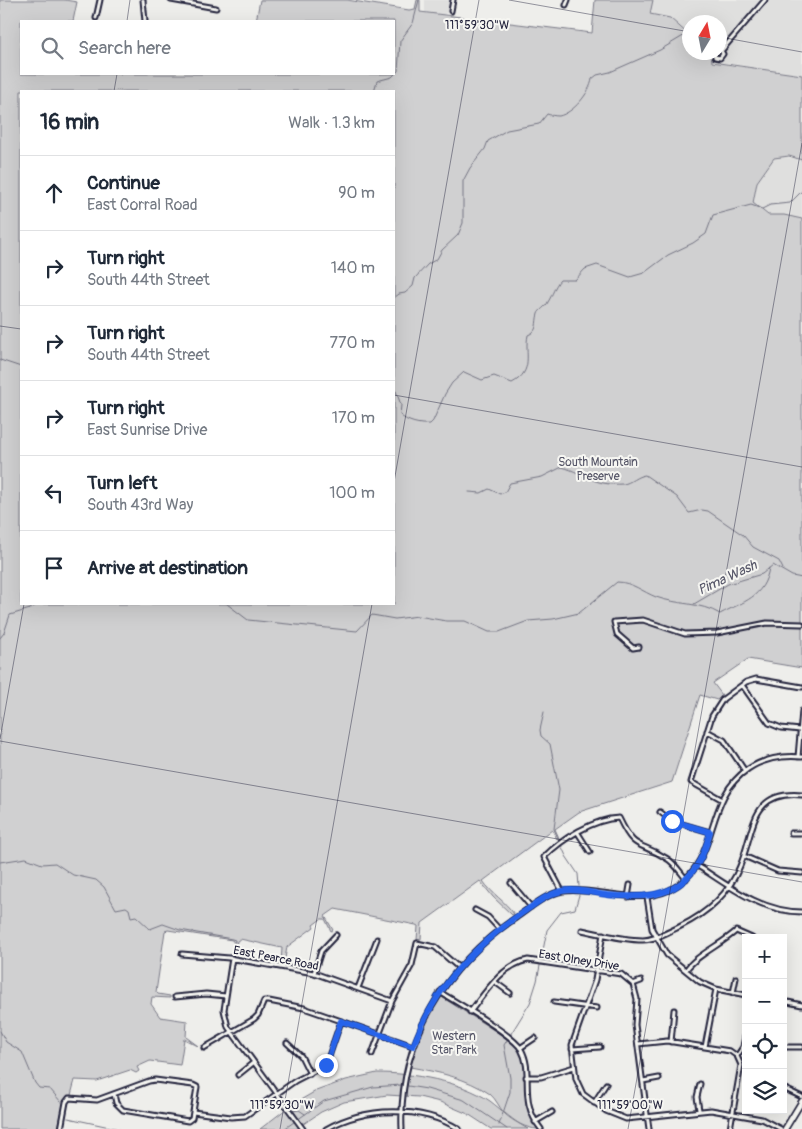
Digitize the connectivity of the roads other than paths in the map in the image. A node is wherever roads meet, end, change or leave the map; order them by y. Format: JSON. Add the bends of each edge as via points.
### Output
{"nodes":[{"id":1,"x":100,"y":0,"type":"edge"},
{"id":2,"x":143,"y":0,"type":"edge"},
{"id":3,"x":175,"y":0,"type":"edge"},
{"id":4,"x":453,"y":0,"type":"edge"},
{"id":5,"x":568,"y":0,"type":"edge"},
{"id":6,"x":765,"y":0,"type":"edge"},
{"id":7,"x":566,"y":5,"type":"dead end"},
{"id":8,"x":216,"y":8,"type":"dead end"},
{"id":9,"x":451,"y":12,"type":"dead end"},
{"id":10,"x":96,"y":18,"type":"dead end"},
{"id":11,"x":146,"y":20,"type":"edge"},
{"id":12,"x":727,"y":43,"type":"edge"},
{"id":13,"x":802,"y":624,"type":"edge"},
{"id":14,"x":639,"y":647,"type":"dead end"},
{"id":15,"x":742,"y":684,"type":"junction"},
{"id":16,"x":802,"y":687,"type":"edge"},
{"id":17,"x":802,"y":711,"type":"edge"},
{"id":18,"x":707,"y":730,"type":"junction"},
{"id":19,"x":800,"y":730,"type":"junction"},
{"id":20,"x":800,"y":757,"type":"edge"},
{"id":21,"x":745,"y":771,"type":"junction"},
{"id":22,"x":802,"y":795,"type":"edge"},
{"id":23,"x":721,"y":799,"type":"junction"},
{"id":24,"x":660,"y":812,"type":"dead end"},
{"id":25,"x":710,"y":832,"type":"junction"},
{"id":26,"x":578,"y":833,"type":"junction"},
{"id":27,"x":791,"y":833,"type":"dead end"},
{"id":28,"x":802,"y":833,"type":"edge"},
{"id":29,"x":590,"y":852,"type":"dead end"},
{"id":30,"x":744,"y":856,"type":"junction"},
{"id":31,"x":698,"y":866,"type":"junction"},
{"id":32,"x":802,"y":873,"type":"edge"},
{"id":33,"x":686,"y":879,"type":"junction"},
{"id":34,"x":511,"y":883,"type":"dead end"},
{"id":35,"x":630,"y":885,"type":"dead end"},
{"id":36,"x":729,"y":886,"type":"junction"},
{"id":37,"x":562,"y":891,"type":"junction"},
{"id":38,"x":628,"y":897,"type":"junction"},
{"id":39,"x":647,"y":897,"type":"junction"},
{"id":40,"x":531,"y":907,"type":"junction"},
{"id":41,"x":475,"y":910,"type":"dead end"},
{"id":42,"x":802,"y":912,"type":"edge"},
{"id":43,"x":500,"y":929,"type":"junction"},
{"id":44,"x":582,"y":930,"type":"dead end"},
{"id":45,"x":603,"y":934,"type":"junction"},
{"id":46,"x":743,"y":934,"type":"edge"},
{"id":47,"x":336,"y":935,"type":"dead end"},
{"id":48,"x":656,"y":937,"type":"junction"},
{"id":49,"x":377,"y":939,"type":"dead end"},
{"id":50,"x":182,"y":954,"type":"dead end"},
{"id":51,"x":232,"y":958,"type":"junction"},
{"id":52,"x":458,"y":967,"type":"junction"},
{"id":53,"x":597,"y":970,"type":"junction"},
{"id":54,"x":686,"y":970,"type":"junction"},
{"id":55,"x":314,"y":973,"type":"junction"},
{"id":56,"x":736,"y":978,"type":"dead end"},
{"id":57,"x":641,"y":981,"type":"dead end"},
{"id":58,"x":495,"y":982,"type":"junction"},
{"id":59,"x":633,"y":984,"type":"junction"},
{"id":60,"x":358,"y":988,"type":"junction"},
{"id":61,"x":716,"y":989,"type":"junction"},
{"id":62,"x":440,"y":992,"type":"junction"},
{"id":63,"x":510,"y":993,"type":"dead end"},
{"id":64,"x":733,"y":993,"type":"junction"},
{"id":65,"x":742,"y":994,"type":"edge"},
{"id":66,"x":226,"y":996,"type":"junction"},
{"id":67,"x":175,"y":998,"type":"dead end"},
{"id":68,"x":392,"y":1001,"type":"junction"},
{"id":69,"x":554,"y":1002,"type":"dead end"},
{"id":70,"x":787,"y":1002,"type":"edge"},
{"id":71,"x":802,"y":1004,"type":"edge"},
{"id":72,"x":585,"y":1006,"type":"junction"},
{"id":73,"x":597,"y":1008,"type":"dead end"},
{"id":74,"x":674,"y":1010,"type":"dead end"},
{"id":75,"x":470,"y":1012,"type":"junction"},
{"id":76,"x":341,"y":1021,"type":"junction"},
{"id":77,"x":230,"y":1032,"type":"junction"},
{"id":78,"x":378,"y":1034,"type":"junction"},
{"id":79,"x":535,"y":1038,"type":"dead end"},
{"id":80,"x":671,"y":1042,"type":"junction"},
{"id":81,"x":286,"y":1044,"type":"dead end"},
{"id":82,"x":638,"y":1044,"type":"junction"},
{"id":83,"x":413,"y":1046,"type":"junction"},
{"id":84,"x":600,"y":1047,"type":"dead end"},
{"id":85,"x":705,"y":1047,"type":"junction"},
{"id":86,"x":787,"y":1047,"type":"edge"},
{"id":87,"x":802,"y":1047,"type":"edge"},
{"id":88,"x":204,"y":1048,"type":"dead end"},
{"id":89,"x":520,"y":1048,"type":"junction"},
{"id":90,"x":572,"y":1049,"type":"junction"},
{"id":91,"x":742,"y":1050,"type":"edge"},
{"id":92,"x":372,"y":1054,"type":"dead end"},
{"id":93,"x":737,"y":1056,"type":"junction"},
{"id":94,"x":328,"y":1060,"type":"junction"},
{"id":95,"x":253,"y":1063,"type":"junction"},
{"id":96,"x":334,"y":1063,"type":"dead end"},
{"id":97,"x":574,"y":1067,"type":"junction"},
{"id":98,"x":238,"y":1074,"type":"dead end"},
{"id":99,"x":310,"y":1074,"type":"junction"},
{"id":100,"x":526,"y":1077,"type":"junction"},
{"id":101,"x":660,"y":1078,"type":"dead end"},
{"id":102,"x":643,"y":1081,"type":"junction"},
{"id":103,"x":606,"y":1084,"type":"dead end"},
{"id":104,"x":700,"y":1084,"type":"dead end"},
{"id":105,"x":787,"y":1090,"type":"edge"},
{"id":106,"x":276,"y":1093,"type":"junction"},
{"id":107,"x":114,"y":1094,"type":"junction"},
{"id":108,"x":802,"y":1097,"type":"edge"},
{"id":109,"x":802,"y":1101,"type":"edge"},
{"id":110,"x":594,"y":1103,"type":"junction"},
{"id":111,"x":699,"y":1110,"type":"junction"},
{"id":112,"x":194,"y":1112,"type":"junction"},
{"id":113,"x":402,"y":1112,"type":"junction"},
{"id":114,"x":552,"y":1112,"type":"dead end"},
{"id":115,"x":732,"y":1113,"type":"junction"},
{"id":116,"x":648,"y":1117,"type":"junction"},
{"id":117,"x":535,"y":1122,"type":"junction"},
{"id":118,"x":61,"y":1129,"type":"edge"},
{"id":119,"x":303,"y":1129,"type":"edge"},
{"id":120,"x":326,"y":1129,"type":"edge"},
{"id":121,"x":402,"y":1129,"type":"edge"},
{"id":122,"x":459,"y":1129,"type":"edge"},
{"id":123,"x":541,"y":1129,"type":"edge"},
{"id":124,"x":650,"y":1129,"type":"edge"},
{"id":125,"x":730,"y":1129,"type":"edge"},
{"id":126,"x":781,"y":1129,"type":"edge"},
{"id":127,"x":785,"y":1129,"type":"edge"}],
"edges":[{"from":1,"to":10,"type":"street"},
{"from":2,"to":11,"type":"street"},
{"from":3,"to":8,"type":"street"},
{"from":4,"to":9,"type":"street"},
{"from":5,"to":7,"type":"street"},
{"from":6,"to":12,"type":"street"},
{"from":13,"to":14,"type":"street","via":[[767,623],[717,633],[685,634],[643,620],[614,622],[617,634],[633,648]]},
{"from":15,"to":16,"type":"street","via":[[760,679]]},
{"from":15,"to":18,"type":"street","via":[[717,704]]},
{"from":15,"to":19,"type":"street","via":[[769,723]]},
{"from":17,"to":19,"type":"street"},
{"from":18,"to":21,"type":"street","via":[[724,740]]},
{"from":18,"to":23,"type":"street","via":[[691,782]]},
{"from":19,"to":20,"type":"street"},
{"from":20,"to":21,"type":"street","via":[[771,758]]},
{"from":21,"to":23,"type":"street"},
{"from":22,"to":30,"type":"street","via":[[787,794],[767,801],[756,816]]},
{"from":23,"to":25,"type":"street"},
{"from":24,"to":25,"type":"street","via":[[672,821]]},
{"from":25,"to":31,"type":"street"},
{"from":26,"to":29,"type":"street"},
{"from":26,"to":33,"type":"street","via":[[590,826],[620,818],[633,841],[667,858]]},
{"from":26,"to":37,"type":"street","via":[[544,858]]},
{"from":27,"to":28,"type":"street"},
{"from":30,"to":32,"type":"street","via":[[778,871]]},
{"from":30,"to":36,"type":"street"},
{"from":31,"to":33,"type":"street"},
{"from":31,"to":36,"type":"street"},
{"from":33,"to":39,"type":"street","via":[[666,892]]},
{"from":34,"to":40,"type":"street"},
{"from":35,"to":38,"type":"street"},
{"from":36,"to":42,"type":"street","via":[[766,906]]},
{"from":36,"to":48,"type":"street","via":[[715,904],[691,921]]},
{"from":37,"to":38,"type":"street"},
{"from":37,"to":40,"type":"street"},
{"from":38,"to":39,"type":"street"},
{"from":39,"to":48,"type":"street"},
{"from":40,"to":43,"type":"street"},
{"from":41,"to":43,"type":"street"},
{"from":43,"to":52,"type":"street"},
{"from":44,"to":45,"type":"street"},
{"from":45,"to":48,"type":"street","via":[[643,940]]},
{"from":45,"to":53,"type":"street"},
{"from":46,"to":54,"type":"street","via":[[736,931],[694,960]]},
{"from":47,"to":55,"type":"street","via":[[320,951]]},
{"from":48,"to":54,"type":"street","via":[[667,955]]},
{"from":49,"to":60,"type":"street"},
{"from":50,"to":51,"type":"street","name":"East Pearce Road"},
{"from":51,"to":55,"type":"street","name":"East Pearce Road"},
{"from":51,"to":66,"type":"street"},
{"from":52,"to":62,"type":"street"},
{"from":52,"to":68,"type":"street","via":[[435,947],[417,943],[412,965]]},
{"from":53,"to":58,"type":"street","name":"East Olney Drive","via":[[528,960],[519,962]]},
{"from":53,"to":59,"type":"street","name":"East Olney Drive","via":[[621,974]]},
{"from":53,"to":72,"type":"street"},
{"from":54,"to":61,"type":"street","via":[[700,982]]},
{"from":55,"to":60,"type":"street","name":"East Pearce Road"},
{"from":56,"to":64,"type":"street"},
{"from":57,"to":59,"type":"street"},
{"from":58,"to":63,"type":"street"},
{"from":58,"to":75,"type":"street"},
{"from":59,"to":82,"type":"street","via":[[638,999],[635,1025]]},
{"from":60,"to":68,"type":"street","name":"East Pearce Road"},
{"from":61,"to":64,"type":"street"},
{"from":61,"to":85,"type":"street"},
{"from":62,"to":75,"type":"street"},
{"from":62,"to":83,"type":"street"},
{"from":64,"to":65,"type":"street"},
{"from":66,"to":67,"type":"street","via":[[206,994]]},
{"from":66,"to":77,"type":"street","via":[[224,1010]]},
{"from":68,"to":78,"type":"street"},
{"from":69,"to":72,"type":"street"},
{"from":70,"to":71,"type":"street"},
{"from":72,"to":73,"type":"street"},
{"from":72,"to":90,"type":"street"},
{"from":74,"to":80,"type":"street"},
{"from":75,"to":89,"type":"street"},
{"from":76,"to":77,"type":"street","via":[[304,1008],[264,1001],[258,1015]]},
{"from":76,"to":78,"type":"street"},
{"from":76,"to":94,"type":"street"},
{"from":77,"to":88,"type":"street"},
{"from":77,"to":95,"type":"street"},
{"from":78,"to":83,"type":"street"},
{"from":78,"to":92,"type":"street"},
{"from":79,"to":89,"type":"street"},
{"from":80,"to":82,"type":"street"},
{"from":80,"to":85,"type":"street"},
{"from":81,"to":99,"type":"street","via":[[301,1056]]},
{"from":82,"to":102,"type":"street"},
{"from":83,"to":113,"type":"street"},
{"from":84,"to":90,"type":"street"},
{"from":85,"to":93,"type":"street","via":[[730,1051]]},
{"from":86,"to":87,"type":"street"},
{"from":89,"to":100,"type":"street"},
{"from":90,"to":97,"type":"street"},
{"from":91,"to":93,"type":"street"},
{"from":93,"to":115,"type":"street","via":[[741,1065]]},
{"from":94,"to":96,"type":"street"},
{"from":94,"to":99,"type":"street","via":[[326,1065]]},
{"from":95,"to":98,"type":"street"},
{"from":95,"to":106,"type":"street"},
{"from":97,"to":100,"type":"street","via":[[541,1077]]},
{"from":97,"to":110,"type":"street","via":[[583,1094]]},
{"from":99,"to":106,"type":"street"},
{"from":100,"to":117,"type":"street","via":[[528,1102]]},
{"from":101,"to":102,"type":"street"},
{"from":102,"to":116,"type":"street"},
{"from":103,"to":110,"type":"street"},
{"from":104,"to":111,"type":"street"},
{"from":105,"to":108,"type":"street"},
{"from":106,"to":112,"type":"street","via":[[245,1116]]},
{"from":106,"to":119,"type":"street"},
{"from":107,"to":112,"type":"street","via":[[123,1110],[191,1121]]},
{"from":107,"to":112,"type":"street","via":[[155,1080],[196,1086]]},
{"from":107,"to":118,"type":"street","via":[[92,1101],[69,1098]]},
{"from":109,"to":127,"type":"main road"},
{"from":110,"to":116,"type":"street","via":[[626,1119]]},
{"from":111,"to":115,"type":"street"},
{"from":111,"to":116,"type":"street"},
{"from":113,"to":120,"type":"street","via":[[370,1113]]},
{"from":113,"to":121,"type":"street"},
{"from":113,"to":122,"type":"street","via":[[436,1118]]},
{"from":114,"to":117,"type":"street"},
{"from":115,"to":125,"type":"street"},
{"from":115,"to":126,"type":"street","via":[[762,1119]]},
{"from":116,"to":124,"type":"street"},
{"from":117,"to":123,"type":"street"}]}
